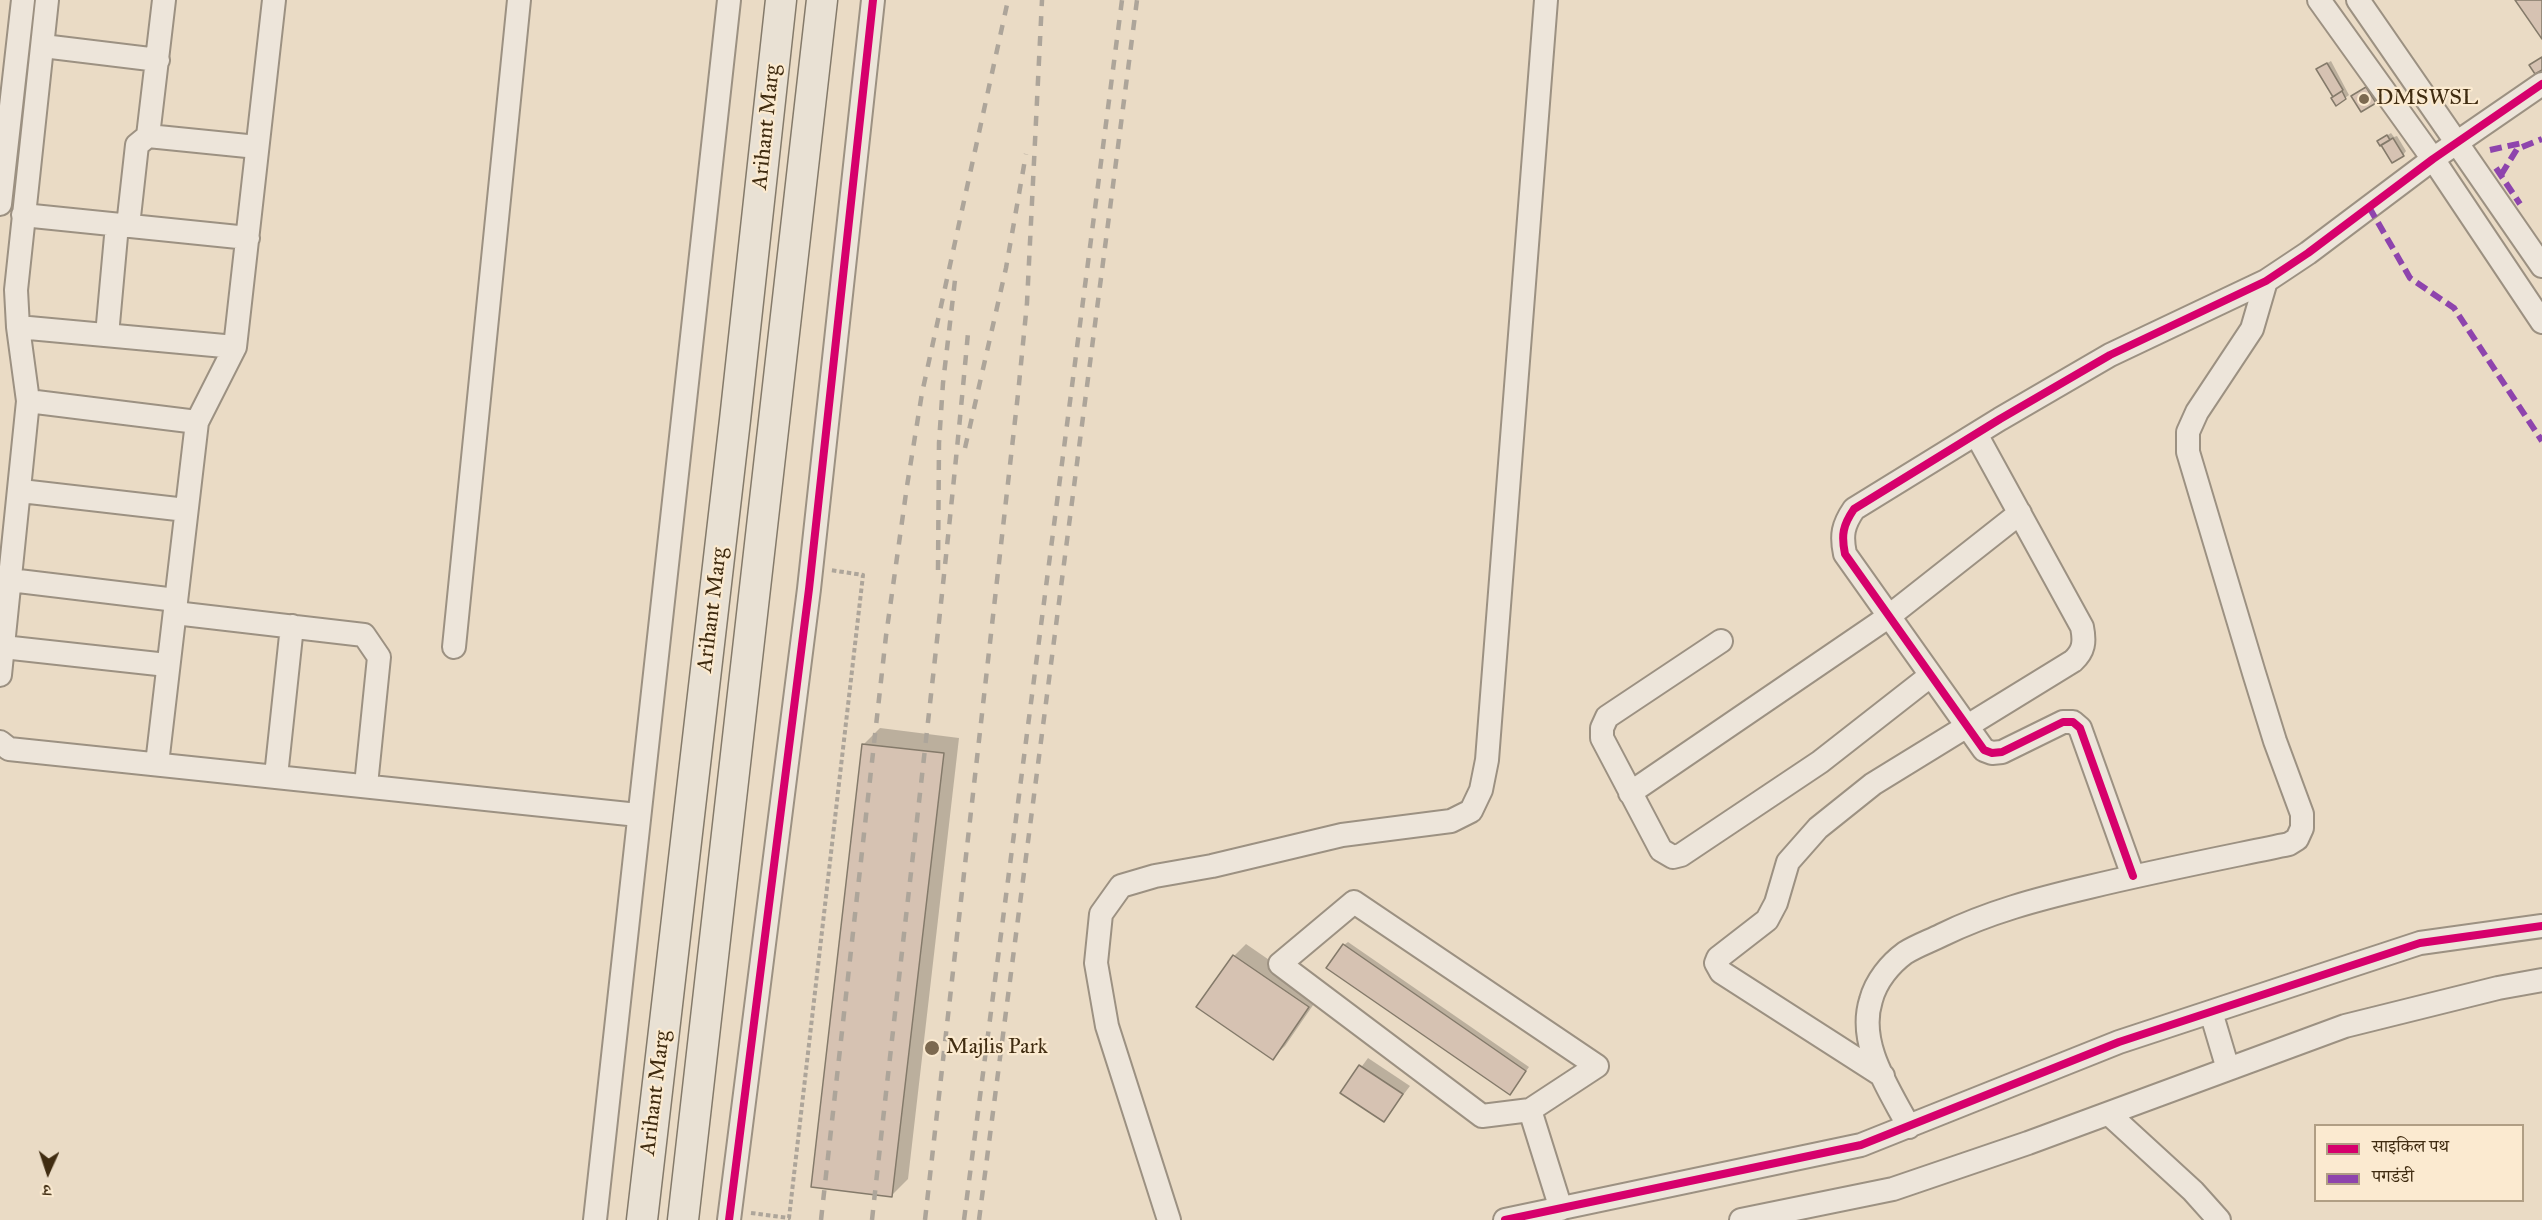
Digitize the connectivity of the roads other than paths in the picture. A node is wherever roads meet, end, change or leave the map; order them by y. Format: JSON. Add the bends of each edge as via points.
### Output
{"nodes":[{"id":1,"x":23,"y":0,"type":"edge"},
{"id":2,"x":47,"y":0,"type":"edge"},
{"id":3,"x":164,"y":0,"type":"edge"},
{"id":4,"x":274,"y":0,"type":"edge"},
{"id":5,"x":519,"y":0,"type":"edge"},
{"id":6,"x":729,"y":0,"type":"edge"},
{"id":7,"x":781,"y":0,"type":"edge"},
{"id":8,"x":822,"y":0,"type":"edge"},
{"id":9,"x":873,"y":0,"type":"edge"},
{"id":10,"x":1546,"y":0,"type":"edge"},
{"id":11,"x":2319,"y":0,"type":"edge"},
{"id":12,"x":2358,"y":0,"type":"edge"},
{"id":13,"x":43,"y":46,"type":"junction"},
{"id":14,"x":158,"y":60,"type":"junction"},
{"id":15,"x":2542,"y":84,"type":"edge"},
{"id":16,"x":148,"y":136,"type":"junction"},
{"id":17,"x":2458,"y":141,"type":"junction"},
{"id":18,"x":258,"y":147,"type":"junction"},
{"id":19,"x":2433,"y":159,"type":"junction"},
{"id":20,"x":0,"y":204,"type":"edge"},
{"id":21,"x":23,"y":215,"type":"junction"},
{"id":22,"x":123,"y":225,"type":"junction"},
{"id":23,"x":248,"y":238,"type":"junction"},
{"id":24,"x":2542,"y":266,"type":"edge"},
{"id":25,"x":2266,"y":281,"type":"junction"},
{"id":26,"x":2542,"y":322,"type":"edge"},
{"id":27,"x":18,"y":327,"type":"junction"},
{"id":28,"x":107,"y":335,"type":"junction"},
{"id":29,"x":234,"y":348,"type":"junction"},
{"id":30,"x":28,"y":401,"type":"junction"},
{"id":31,"x":197,"y":422,"type":"junction"},
{"id":32,"x":1976,"y":434,"type":"junction"},
{"id":33,"x":728,"y":478,"type":"junction"},
{"id":34,"x":767,"y":482,"type":"junction"},
{"id":35,"x":21,"y":491,"type":"junction"},
{"id":36,"x":186,"y":510,"type":"junction"},
{"id":37,"x":2020,"y":513,"type":"junction"},
{"id":38,"x":10,"y":580,"type":"junction"},
{"id":39,"x":176,"y":606,"type":"junction"},
{"id":40,"x":1888,"y":617,"type":"junction"},
{"id":41,"x":292,"y":627,"type":"junction"},
{"id":42,"x":1721,"y":640,"type":"dead end"},
{"id":43,"x":3,"y":647,"type":"junction"},
{"id":44,"x":454,"y":647,"type":"dead end"},
{"id":45,"x":167,"y":665,"type":"junction"},
{"id":46,"x":0,"y":675,"type":"edge"},
{"id":47,"x":1930,"y":676,"type":"junction"},
{"id":48,"x":1965,"y":726,"type":"junction"},
{"id":49,"x":0,"y":742,"type":"edge"},
{"id":50,"x":157,"y":765,"type":"junction"},
{"id":51,"x":276,"y":776,"type":"junction"},
{"id":52,"x":366,"y":785,"type":"junction"},
{"id":53,"x":1630,"y":793,"type":"junction"},
{"id":54,"x":638,"y":815,"type":"junction"},
{"id":55,"x":2133,"y":876,"type":"junction"},
{"id":56,"x":2542,"y":926,"type":"edge"},
{"id":57,"x":2542,"y":980,"type":"edge"},
{"id":58,"x":2211,"y":1012,"type":"junction"},
{"id":59,"x":2228,"y":1070,"type":"junction"},
{"id":60,"x":1883,"y":1076,"type":"junction"},
{"id":61,"x":1530,"y":1110,"type":"junction"},
{"id":62,"x":2109,"y":1114,"type":"junction"},
{"id":63,"x":1909,"y":1127,"type":"junction"},
{"id":64,"x":1561,"y":1209,"type":"junction"},
{"id":65,"x":685,"y":1215,"type":"edge"},
{"id":66,"x":729,"y":1215,"type":"edge"},
{"id":67,"x":595,"y":1220,"type":"edge"},
{"id":68,"x":642,"y":1220,"type":"edge"},
{"id":69,"x":1169,"y":1220,"type":"edge"},
{"id":70,"x":1505,"y":1220,"type":"edge"},
{"id":71,"x":1741,"y":1220,"type":"edge"},
{"id":72,"x":2219,"y":1220,"type":"edge"}],
"edges":[{"from":1,"to":20,"type":"street"},
{"from":2,"to":13,"type":"street"},
{"from":3,"to":14,"type":"street"},
{"from":4,"to":18,"type":"street"},
{"from":5,"to":44,"type":"street"},
{"from":6,"to":54,"type":"street"},
{"from":7,"to":33,"type":"main road","name":"Arihant Marg"},
{"from":8,"to":34,"type":"main road","name":"Arihant Marg"},
{"from":9,"to":66,"type":"street","via":[[811,567]]},
{"from":10,"to":69,"type":"street","via":[[1487,760],[1481,790],[1471,811],[1451,821],[1342,835],[1121,886],[1101,914],[1096,963],[1107,1026]]},
{"from":11,"to":19,"type":"street"},
{"from":12,"to":17,"type":"street"},
{"from":13,"to":14,"type":"street"},
{"from":13,"to":21,"type":"street"},
{"from":14,"to":16,"type":"street"},
{"from":15,"to":17,"type":"street"},
{"from":16,"to":18,"type":"street"},
{"from":16,"to":22,"type":"street","via":[[137,145]]},
{"from":17,"to":19,"type":"street"},
{"from":17,"to":24,"type":"street"},
{"from":18,"to":23,"type":"street"},
{"from":19,"to":25,"type":"street"},
{"from":19,"to":26,"type":"street"},
{"from":21,"to":22,"type":"street"},
{"from":21,"to":27,"type":"street","via":[[16,290]]},
{"from":22,"to":23,"type":"street"},
{"from":22,"to":28,"type":"street"},
{"from":23,"to":29,"type":"street"},
{"from":25,"to":32,"type":"street","via":[[2110,355]]},
{"from":25,"to":55,"type":"street","via":[[2252,329],[2197,412],[2188,432],[2188,452],[2254,673],[2302,814],[2302,828],[2297,839],[2289,844]]},
{"from":27,"to":28,"type":"street"},
{"from":27,"to":30,"type":"street"},
{"from":28,"to":29,"type":"street"},
{"from":29,"to":31,"type":"street"},
{"from":30,"to":31,"type":"street"},
{"from":30,"to":35,"type":"street"},
{"from":31,"to":36,"type":"street"},
{"from":32,"to":37,"type":"street"},
{"from":32,"to":40,"type":"street","via":[[1854,510],[1844,525],[1845,554]]},
{"from":33,"to":34,"type":"main road"},
{"from":33,"to":68,"type":"main road","name":"Arihant Marg"},
{"from":34,"to":65,"type":"main road","name":"Arihant Marg"},
{"from":35,"to":36,"type":"street"},
{"from":35,"to":38,"type":"street"},
{"from":36,"to":39,"type":"street"},
{"from":37,"to":40,"type":"street"},
{"from":37,"to":48,"type":"street","via":[[2082,627],[2085,643],[2073,662]]},
{"from":38,"to":39,"type":"street"},
{"from":38,"to":43,"type":"street"},
{"from":39,"to":41,"type":"street"},
{"from":39,"to":45,"type":"street"},
{"from":40,"to":47,"type":"street"},
{"from":40,"to":53,"type":"street"},
{"from":41,"to":51,"type":"street"},
{"from":41,"to":52,"type":"street","via":[[364,635],[379,657]]},
{"from":42,"to":53,"type":"street","via":[[1607,717],[1602,738]]},
{"from":43,"to":45,"type":"street"},
{"from":43,"to":46,"type":"street"},
{"from":45,"to":50,"type":"street"},
{"from":47,"to":48,"type":"street"},
{"from":47,"to":53,"type":"street","via":[[1820,762],[1681,855],[1674,857],[1661,850]]},
{"from":48,"to":55,"type":"street","via":[[1984,750],[1992,753],[2073,722],[2079,728]]},
{"from":48,"to":60,"type":"street","via":[[1873,784],[1818,828],[1788,862],[1767,920],[1716,963],[1721,972]]},
{"from":49,"to":50,"type":"street","via":[[9,749]]},
{"from":50,"to":51,"type":"street"},
{"from":51,"to":52,"type":"street"},
{"from":52,"to":54,"type":"street"},
{"from":54,"to":67,"type":"street"},
{"from":55,"to":60,"type":"street","via":[[2027,902],[1965,924],[1905,953],[1880,978],[1870,1000],[1869,1041]]},
{"from":56,"to":58,"type":"street","via":[[2420,943]]},
{"from":57,"to":59,"type":"street","via":[[2345,1026]]},
{"from":58,"to":59,"type":"street"},
{"from":58,"to":63,"type":"street","via":[[2119,1042]]},
{"from":59,"to":62,"type":"street"},
{"from":60,"to":63,"type":"street"},
{"from":61,"to":61,"type":"street","via":[[1482,1116],[1280,964],[1354,902],[1597,1066]]},
{"from":61,"to":64,"type":"street"},
{"from":62,"to":71,"type":"street","via":[[1893,1189]]},
{"from":62,"to":72,"type":"street"},
{"from":63,"to":64,"type":"street","via":[[1860,1145]]},
{"from":64,"to":70,"type":"street"}]}
